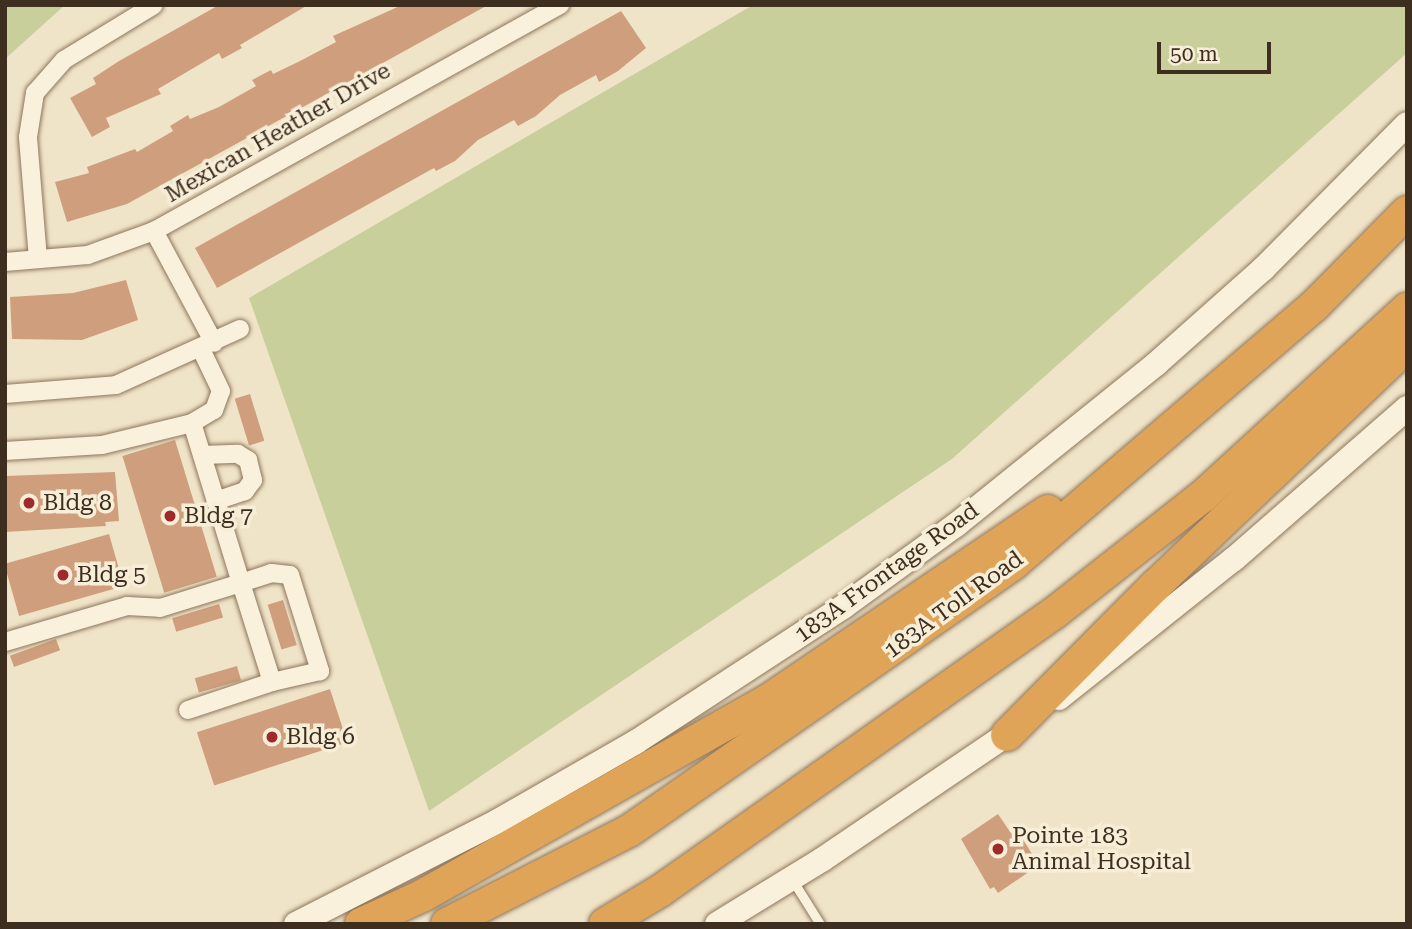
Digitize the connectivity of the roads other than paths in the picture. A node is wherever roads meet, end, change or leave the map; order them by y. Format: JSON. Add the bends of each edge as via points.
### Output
{"nodes":[{"id":1,"x":154,"y":5,"type":"edge"},
{"id":2,"x":560,"y":5,"type":"edge"},
{"id":3,"x":1407,"y":124,"type":"edge"},
{"id":4,"x":1407,"y":212,"type":"edge"},
{"id":5,"x":155,"y":231,"type":"junction"},
{"id":6,"x":38,"y":259,"type":"junction"},
{"id":7,"x":5,"y":262,"type":"edge"},
{"id":8,"x":1407,"y":309,"type":"edge"},
{"id":9,"x":240,"y":329,"type":"dead end"},
{"id":10,"x":208,"y":346,"type":"junction"},
{"id":11,"x":1407,"y":346,"type":"edge"},
{"id":12,"x":5,"y":394,"type":"edge"},
{"id":13,"x":1204,"y":402,"type":"junction"},
{"id":14,"x":1407,"y":408,"type":"edge"},
{"id":15,"x":192,"y":423,"type":"junction"},
{"id":16,"x":5,"y":451,"type":"edge"},
{"id":17,"x":202,"y":455,"type":"junction"},
{"id":18,"x":216,"y":501,"type":"junction"},
{"id":19,"x":241,"y":583,"type":"junction"},
{"id":20,"x":5,"y":642,"type":"edge"},
{"id":21,"x":272,"y":682,"type":"junction"},
{"id":22,"x":188,"y":710,"type":"dead end"},
{"id":23,"x":1007,"y":735,"type":"junction"},
{"id":24,"x":791,"y":879,"type":"junction"},
{"id":25,"x":296,"y":924,"type":"edge"},
{"id":26,"x":361,"y":924,"type":"edge"},
{"id":27,"x":447,"y":924,"type":"edge"},
{"id":28,"x":605,"y":924,"type":"edge"},
{"id":29,"x":717,"y":924,"type":"edge"},
{"id":30,"x":820,"y":924,"type":"edge"}],
"edges":[{"from":1,"to":6,"type":"street","via":[[64,60],[35,93],[28,137]]},
{"from":2,"to":5,"type":"street","name":"Mexican Heather Drive"},
{"from":3,"to":25,"type":"main road","name":"183A Frontage Road","via":[[1263,269],[1156,364],[956,525],[843,607],[647,734],[498,821]]},
{"from":4,"to":13,"type":"highway","name":"183A Toll Road","via":[[1315,305]]},
{"from":5,"to":6,"type":"street","name":"Mexican Heather Drive","via":[[88,255]]},
{"from":5,"to":10,"type":"street"},
{"from":6,"to":7,"type":"street","name":"Mexican Heather Drive"},
{"from":8,"to":28,"type":"highway","via":[[1203,496],[1053,614],[660,891]]},
{"from":9,"to":10,"type":"street"},
{"from":10,"to":12,"type":"street","via":[[116,385]]},
{"from":10,"to":15,"type":"street","via":[[221,391],[214,410]]},
{"from":11,"to":23,"type":"highway","via":[[1155,586]]},
{"from":13,"to":26,"type":"highway","via":[[767,701],[422,896]]},
{"from":13,"to":27,"type":"highway","name":"183A Toll Road","via":[[1014,563],[820,701],[629,831]]},
{"from":14,"to":23,"type":"main road","via":[[1147,631]]},
{"from":15,"to":16,"type":"street","via":[[102,445]]},
{"from":15,"to":17,"type":"street"},
{"from":17,"to":18,"type":"street"},
{"from":17,"to":18,"type":"street","via":[[238,454],[248,460],[253,480],[245,491]]},
{"from":18,"to":19,"type":"street"},
{"from":19,"to":20,"type":"street","via":[[160,608],[127,606]]},
{"from":19,"to":21,"type":"street"},
{"from":19,"to":21,"type":"street","via":[[271,573],[290,575],[320,671]]},
{"from":21,"to":22,"type":"street"},
{"from":23,"to":24,"type":"main road"},
{"from":24,"to":29,"type":"main road"},
{"from":24,"to":30,"type":"lane"}]}
